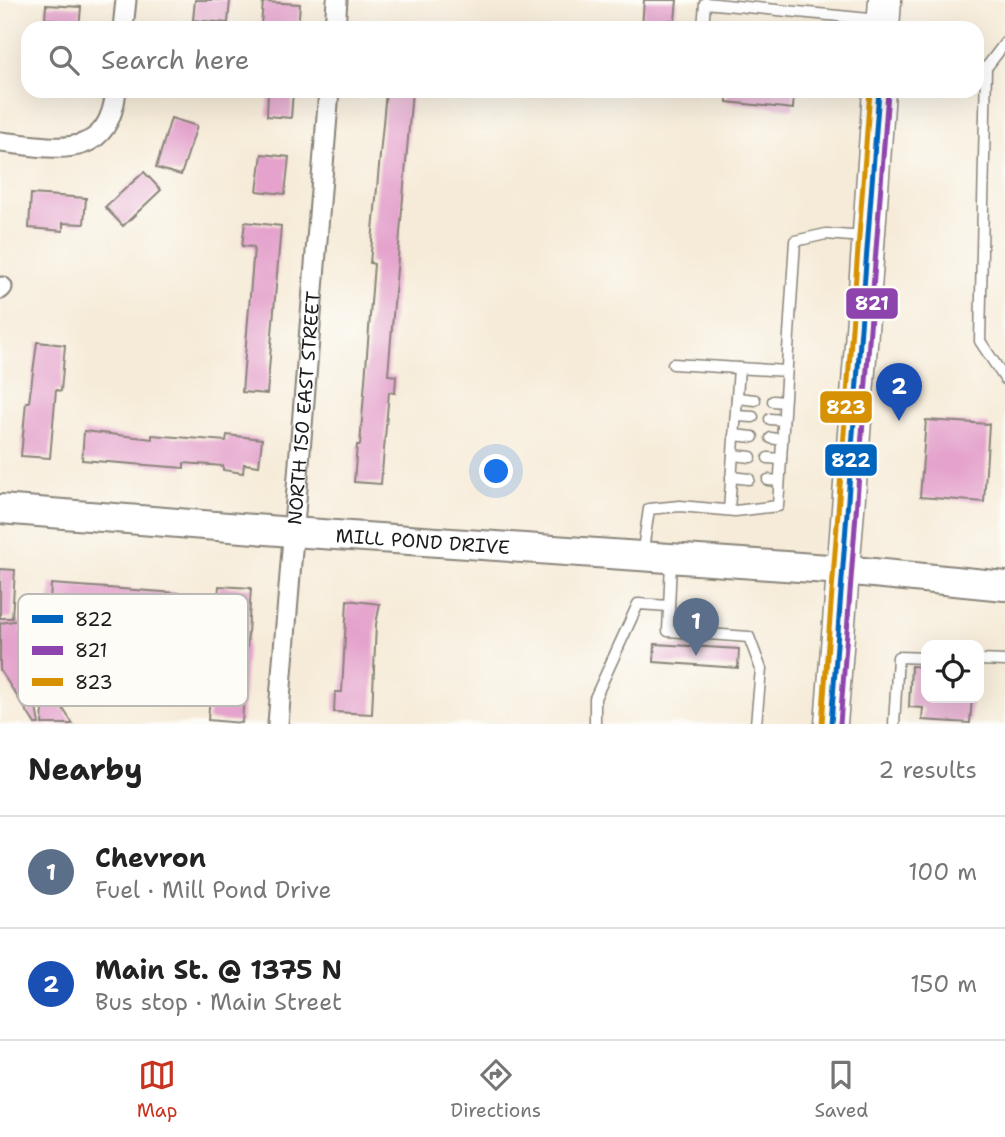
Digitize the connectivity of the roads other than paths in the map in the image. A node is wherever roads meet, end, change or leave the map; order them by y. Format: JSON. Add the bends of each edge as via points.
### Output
{"nodes":[{"id":1,"x":126,"y":0,"type":"edge"},
{"id":2,"x":337,"y":0,"type":"edge"},
{"id":3,"x":706,"y":1,"type":"edge"},
{"id":4,"x":884,"y":16,"type":"edge"},
{"id":5,"x":124,"y":21,"type":"edge"},
{"id":6,"x":336,"y":21,"type":"edge"},
{"id":7,"x":704,"y":21,"type":"edge"},
{"id":8,"x":1005,"y":43,"type":"edge"},
{"id":9,"x":984,"y":64,"type":"edge"},
{"id":10,"x":115,"y":98,"type":"edge"},
{"id":11,"x":328,"y":98,"type":"edge"},
{"id":12,"x":878,"y":98,"type":"edge"},
{"id":13,"x":981,"y":98,"type":"edge"},
{"id":14,"x":0,"y":142,"type":"edge"},
{"id":15,"x":868,"y":238,"type":"junction"},
{"id":16,"x":673,"y":364,"type":"dead end"},
{"id":17,"x":739,"y":368,"type":"junction"},
{"id":18,"x":786,"y":372,"type":"junction"},
{"id":19,"x":1005,"y":379,"type":"edge"},
{"id":20,"x":737,"y":398,"type":"junction"},
{"id":21,"x":755,"y":400,"type":"dead end"},
{"id":22,"x":773,"y":401,"type":"dead end"},
{"id":23,"x":785,"y":402,"type":"junction"},
{"id":24,"x":736,"y":416,"type":"junction"},
{"id":25,"x":753,"y":417,"type":"dead end"},
{"id":26,"x":770,"y":419,"type":"dead end"},
{"id":27,"x":783,"y":420,"type":"junction"},
{"id":28,"x":734,"y":435,"type":"junction"},
{"id":29,"x":753,"y":437,"type":"dead end"},
{"id":30,"x":771,"y":439,"type":"dead end"},
{"id":31,"x":782,"y":440,"type":"junction"},
{"id":32,"x":733,"y":455,"type":"junction"},
{"id":33,"x":751,"y":457,"type":"dead end"},
{"id":34,"x":768,"y":458,"type":"dead end"},
{"id":35,"x":781,"y":459,"type":"junction"},
{"id":36,"x":731,"y":477,"type":"junction"},
{"id":37,"x":749,"y":479,"type":"dead end"},
{"id":38,"x":768,"y":480,"type":"dead end"},
{"id":39,"x":779,"y":481,"type":"junction"},
{"id":40,"x":0,"y":509,"type":"edge"},
{"id":41,"x":729,"y":510,"type":"junction"},
{"id":42,"x":292,"y":532,"type":"junction"},
{"id":43,"x":642,"y":556,"type":"junction"},
{"id":44,"x":671,"y":558,"type":"junction"},
{"id":45,"x":843,"y":570,"type":"junction"},
{"id":46,"x":1005,"y":586,"type":"edge"},
{"id":47,"x":669,"y":606,"type":"junction"},
{"id":48,"x":921,"y":658,"type":"edge"},
{"id":49,"x":984,"y":660,"type":"edge"},
{"id":50,"x":1005,"y":661,"type":"edge"},
{"id":51,"x":278,"y":724,"type":"edge"},
{"id":52,"x":595,"y":724,"type":"edge"},
{"id":53,"x":756,"y":724,"type":"edge"},
{"id":54,"x":831,"y":724,"type":"edge"},
{"id":55,"x":894,"y":724,"type":"edge"}],
"edges":[{"from":1,"to":5,"type":"street"},
{"from":2,"to":6,"type":"street"},
{"from":3,"to":4,"type":"lane"},
{"from":3,"to":7,"type":"lane"},
{"from":8,"to":9,"type":"lane"},
{"from":10,"to":14,"type":"street","via":[[111,118],[87,143],[68,148]]},
{"from":11,"to":42,"type":"street","name":"NORTH 150 EAST STREET"},
{"from":12,"to":15,"type":"main road"},
{"from":13,"to":19,"type":"lane","via":[[980,341]]},
{"from":15,"to":18,"type":"lane","via":[[826,234],[795,241]]},
{"from":15,"to":45,"type":"main road"},
{"from":16,"to":17,"type":"lane"},
{"from":17,"to":18,"type":"lane"},
{"from":17,"to":20,"type":"lane"},
{"from":18,"to":23,"type":"lane"},
{"from":20,"to":21,"type":"lane"},
{"from":20,"to":24,"type":"lane"},
{"from":22,"to":23,"type":"lane"},
{"from":23,"to":27,"type":"lane"},
{"from":24,"to":25,"type":"lane"},
{"from":24,"to":28,"type":"lane"},
{"from":26,"to":27,"type":"lane"},
{"from":27,"to":31,"type":"lane"},
{"from":28,"to":29,"type":"lane"},
{"from":28,"to":32,"type":"lane"},
{"from":30,"to":31,"type":"lane"},
{"from":31,"to":35,"type":"lane"},
{"from":32,"to":33,"type":"lane"},
{"from":32,"to":36,"type":"lane"},
{"from":34,"to":35,"type":"lane"},
{"from":35,"to":39,"type":"lane"},
{"from":36,"to":37,"type":"lane"},
{"from":36,"to":41,"type":"lane"},
{"from":38,"to":39,"type":"lane"},
{"from":39,"to":41,"type":"lane","via":[[778,506]]},
{"from":40,"to":42,"type":"main road","name":"MILL POND DRIVE"},
{"from":41,"to":43,"type":"lane","via":[[649,509]]},
{"from":42,"to":43,"type":"main road","name":"MILL POND DRIVE"},
{"from":42,"to":51,"type":"street","name":"NORTH 150 EAST STREET"},
{"from":43,"to":44,"type":"main road","name":"MILL POND DRIVE"},
{"from":44,"to":45,"type":"main road","name":"MILL POND DRIVE"},
{"from":44,"to":47,"type":"lane"},
{"from":45,"to":46,"type":"main road","name":"MILL POND DRIVE"},
{"from":45,"to":54,"type":"main road"},
{"from":47,"to":52,"type":"lane","via":[[638,604],[595,698]]},
{"from":47,"to":53,"type":"lane","via":[[668,631],[748,637],[761,669]]},
{"from":48,"to":55,"type":"lane","via":[[898,657]]},
{"from":49,"to":50,"type":"lane"}]}
